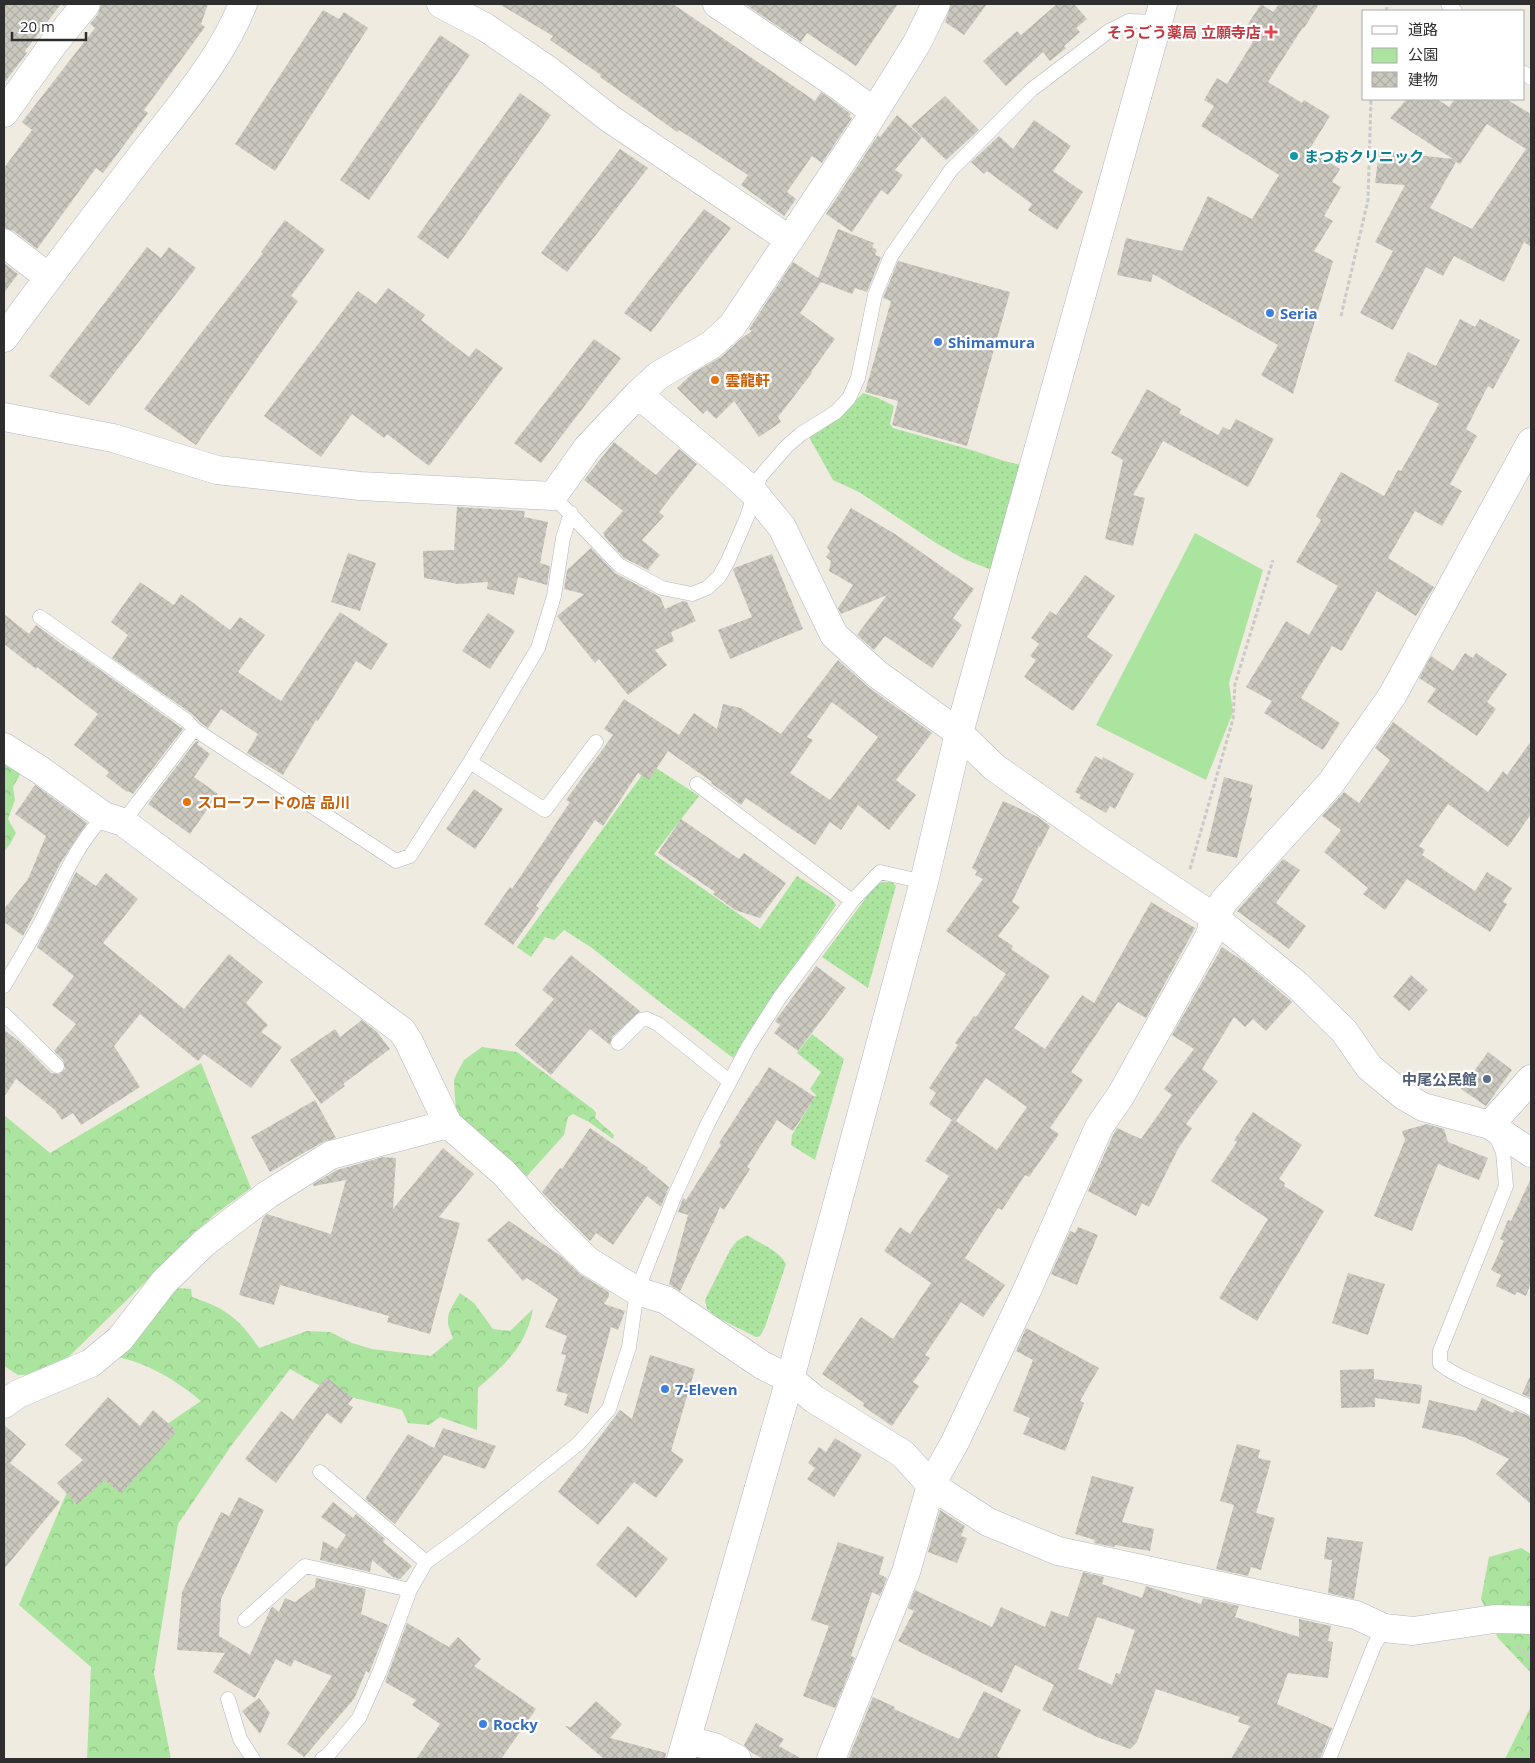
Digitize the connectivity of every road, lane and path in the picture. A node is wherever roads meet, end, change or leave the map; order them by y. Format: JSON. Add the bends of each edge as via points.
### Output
{"nodes":[{"id":1,"x":86,"y":4,"type":"edge"},
{"id":2,"x":243,"y":4,"type":"edge"},
{"id":3,"x":441,"y":4,"type":"edge"},
{"id":4,"x":716,"y":4,"type":"edge"},
{"id":5,"x":936,"y":4,"type":"edge"},
{"id":6,"x":1160,"y":13,"type":"edge"},
{"id":7,"x":1371,"y":100,"type":"edge"},
{"id":8,"x":873,"y":111,"type":"junction"},
{"id":9,"x":4,"y":113,"type":"edge"},
{"id":10,"x":790,"y":240,"type":"junction"},
{"id":11,"x":4,"y":243,"type":"edge"},
{"id":12,"x":48,"y":277,"type":"junction"},
{"id":13,"x":1341,"y":316,"type":"dead end"},
{"id":14,"x":4,"y":338,"type":"edge"},
{"id":15,"x":638,"y":394,"type":"junction"},
{"id":16,"x":4,"y":417,"type":"edge"},
{"id":17,"x":1531,"y":442,"type":"edge"},
{"id":18,"x":754,"y":493,"type":"junction"},
{"id":19,"x":562,"y":504,"type":"junction"},
{"id":20,"x":1272,"y":560,"type":"dead end"},
{"id":21,"x":40,"y":616,"type":"dead end"},
{"id":22,"x":194,"y":729,"type":"junction"},
{"id":23,"x":959,"y":733,"type":"junction"},
{"id":24,"x":596,"y":742,"type":"dead end"},
{"id":25,"x":4,"y":747,"type":"edge"},
{"id":26,"x":470,"y":762,"type":"junction"},
{"id":27,"x":697,"y":784,"type":"dead end"},
{"id":28,"x":114,"y":819,"type":"junction"},
{"id":29,"x":924,"y":882,"type":"junction"},
{"id":30,"x":1183,"y":896,"type":"junction"},
{"id":31,"x":852,"y":901,"type":"junction"},
{"id":32,"x":1214,"y":918,"type":"junction"},
{"id":33,"x":4,"y":986,"type":"edge"},
{"id":34,"x":4,"y":1014,"type":"edge"},
{"id":35,"x":618,"y":1043,"type":"dead end"},
{"id":36,"x":57,"y":1066,"type":"dead end"},
{"id":37,"x":1531,"y":1079,"type":"edge"},
{"id":38,"x":730,"y":1081,"type":"junction"},
{"id":39,"x":448,"y":1124,"type":"junction"},
{"id":40,"x":1490,"y":1125,"type":"junction"},
{"id":41,"x":1531,"y":1153,"type":"edge"},
{"id":42,"x":637,"y":1291,"type":"junction"},
{"id":43,"x":790,"y":1379,"type":"junction"},
{"id":44,"x":4,"y":1404,"type":"edge"},
{"id":45,"x":1531,"y":1408,"type":"edge"},
{"id":46,"x":320,"y":1472,"type":"dead end"},
{"id":47,"x":931,"y":1485,"type":"junction"},
{"id":48,"x":426,"y":1562,"type":"junction"},
{"id":49,"x":410,"y":1590,"type":"junction"},
{"id":50,"x":245,"y":1620,"type":"dead end"},
{"id":51,"x":1531,"y":1620,"type":"edge"},
{"id":52,"x":1384,"y":1628,"type":"junction"},
{"id":53,"x":1515,"y":1644,"type":"dead end"},
{"id":54,"x":1531,"y":1659,"type":"edge"},
{"id":55,"x":228,"y":1699,"type":"dead end"},
{"id":56,"x":684,"y":1750,"type":"edge"},
{"id":57,"x":253,"y":1759,"type":"edge"},
{"id":58,"x":322,"y":1759,"type":"edge"},
{"id":59,"x":737,"y":1759,"type":"edge"},
{"id":60,"x":831,"y":1759,"type":"edge"},
{"id":61,"x":1329,"y":1759,"type":"edge"}],
"edges":[{"from":1,"to":9,"type":"street"},
{"from":2,"to":12,"type":"street","via":[[200,82]]},
{"from":3,"to":10,"type":"street","via":[[485,27],[548,70],[609,118]]},
{"from":4,"to":8,"type":"street"},
{"from":5,"to":8,"type":"street","via":[[917,43]]},
{"from":6,"to":18,"type":"lane","via":[[1129,21],[1108,31],[1031,90],[951,170],[891,256],[876,295],[858,378],[849,398],[836,412],[787,446],[760,478]]},
{"from":6,"to":23,"type":"street"},
{"from":7,"to":13,"type":"path","via":[[1368,200]]},
{"from":8,"to":10,"type":"street"},
{"from":10,"to":15,"type":"street","via":[[732,326],[711,345],[659,375]]},
{"from":11,"to":12,"type":"street"},
{"from":12,"to":14,"type":"street"},
{"from":15,"to":18,"type":"street"},
{"from":15,"to":19,"type":"street","via":[[588,447]]},
{"from":16,"to":19,"type":"street","via":[[113,438],[218,470]]},
{"from":17,"to":32,"type":"street","via":[[1392,696],[1331,783],[1224,900]]},
{"from":18,"to":19,"type":"lane","via":[[747,517],[719,577],[707,588],[692,594],[662,588],[619,565]]},
{"from":18,"to":23,"type":"street","via":[[782,527],[834,635],[878,674]]},
{"from":19,"to":26,"type":"lane","via":[[563,538],[554,596],[538,648]]},
{"from":20,"to":30,"type":"path","via":[[1234,684],[1233,719]]},
{"from":21,"to":22,"type":"lane"},
{"from":22,"to":26,"type":"lane","via":[[396,861],[410,856]]},
{"from":22,"to":28,"type":"lane"},
{"from":23,"to":29,"type":"street"},
{"from":23,"to":30,"type":"street","via":[[994,767]]},
{"from":24,"to":26,"type":"lane","via":[[545,810]]},
{"from":25,"to":28,"type":"street"},
{"from":27,"to":31,"type":"lane"},
{"from":28,"to":33,"type":"lane","via":[[91,829]]},
{"from":28,"to":39,"type":"street","via":[[402,1031]]},
{"from":29,"to":31,"type":"lane","via":[[880,872]]},
{"from":29,"to":43,"type":"street"},
{"from":30,"to":32,"type":"street"},
{"from":31,"to":38,"type":"lane","via":[[780,997]]},
{"from":32,"to":40,"type":"street","via":[[1296,984],[1344,1031],[1369,1067],[1404,1096],[1423,1107]]},
{"from":32,"to":47,"type":"street","via":[[1209,937],[1121,1095],[1099,1128],[1028,1288],[955,1442]]},
{"from":34,"to":36,"type":"lane"},
{"from":35,"to":38,"type":"lane","via":[[640,1020],[647,1018]]},
{"from":37,"to":40,"type":"street"},
{"from":38,"to":42,"type":"lane","via":[[675,1195]]},
{"from":39,"to":42,"type":"street","via":[[504,1173],[588,1261]]},
{"from":39,"to":44,"type":"street","via":[[331,1155],[275,1190],[204,1243],[164,1282],[120,1339],[91,1363],[18,1394]]},
{"from":40,"to":41,"type":"street"},
{"from":40,"to":45,"type":"lane","via":[[1503,1152],[1506,1186],[1440,1352],[1440,1364]]},
{"from":42,"to":43,"type":"street","via":[[666,1300],[762,1365]]},
{"from":42,"to":48,"type":"lane","via":[[629,1347],[609,1409],[578,1444]]},
{"from":43,"to":47,"type":"street","via":[[814,1399],[903,1454]]},
{"from":43,"to":56,"type":"street"},
{"from":46,"to":48,"type":"lane"},
{"from":47,"to":52,"type":"street","via":[[988,1522],[1058,1551],[1356,1615]]},
{"from":47,"to":60,"type":"street","via":[[906,1572]]},
{"from":48,"to":49,"type":"lane"},
{"from":49,"to":50,"type":"lane","via":[[305,1566]]},
{"from":49,"to":58,"type":"lane","via":[[359,1718]]},
{"from":51,"to":52,"type":"street","via":[[1494,1619],[1413,1631]]},
{"from":52,"to":61,"type":"lane"},
{"from":53,"to":54,"type":"path"},
{"from":55,"to":57,"type":"lane","via":[[240,1739]]},
{"from":56,"to":59,"type":"street","via":[[714,1747]]}]}
